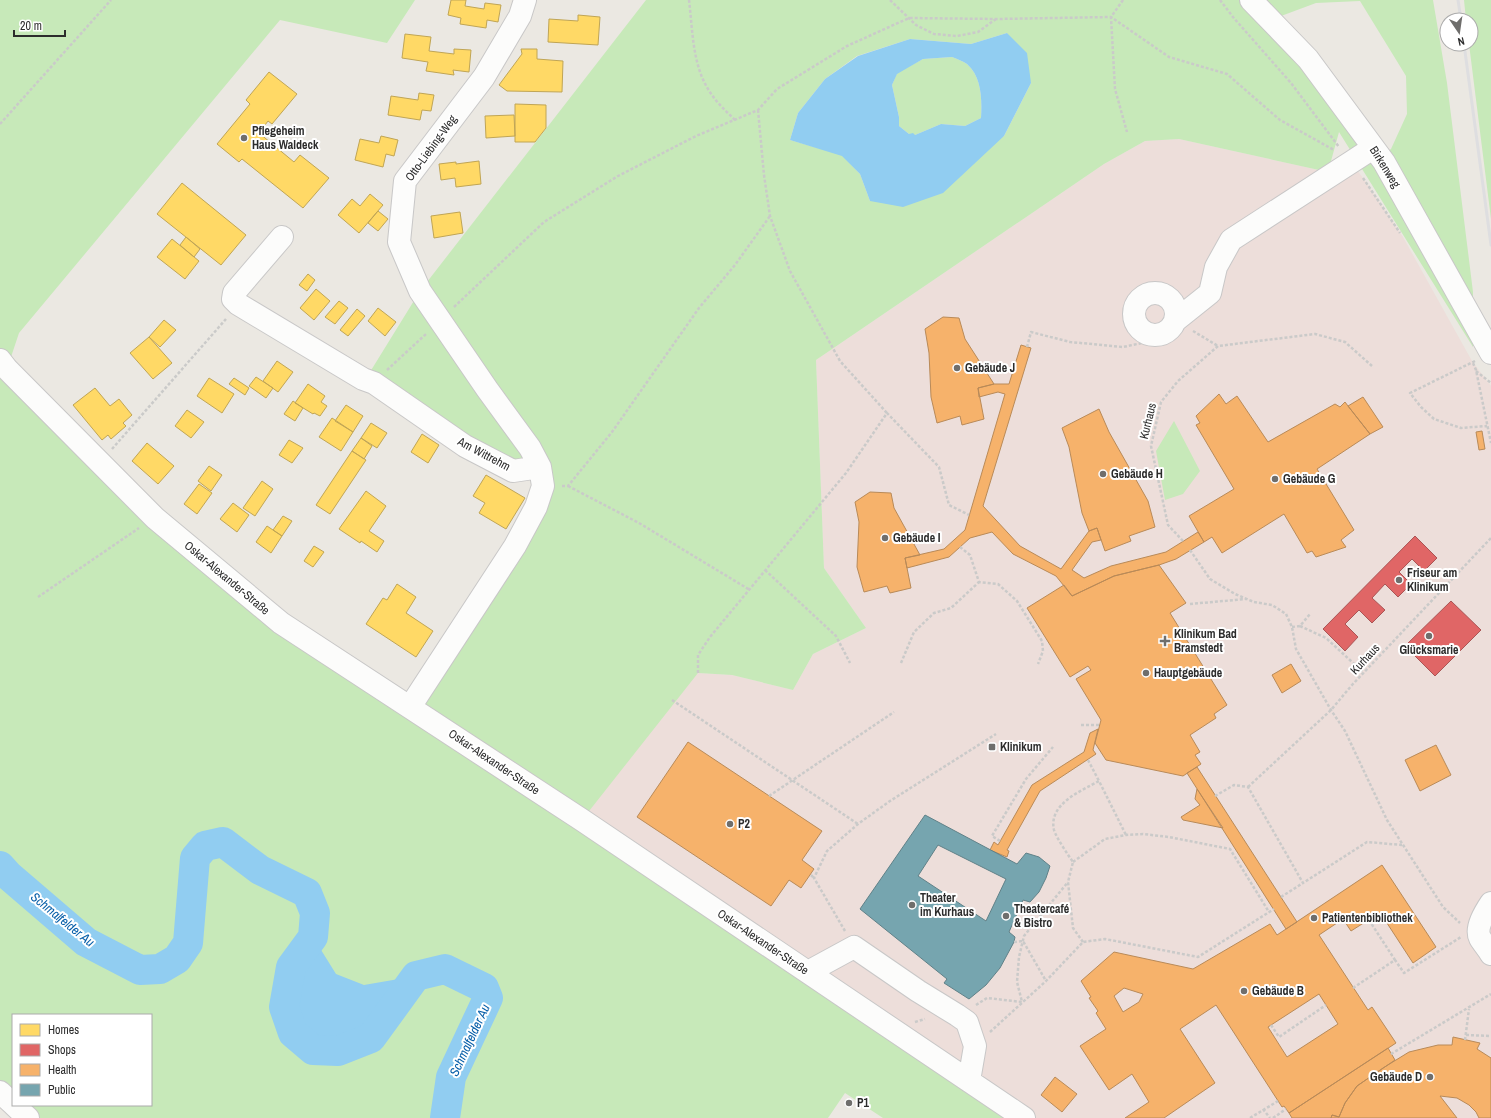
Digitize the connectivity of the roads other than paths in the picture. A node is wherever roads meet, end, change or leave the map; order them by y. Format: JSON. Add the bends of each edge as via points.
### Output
{"nodes":[{"id":1,"x":525,"y":0,"type":"edge"},
{"id":2,"x":1251,"y":0,"type":"edge"},
{"id":3,"x":1373,"y":148,"type":"junction"},
{"id":4,"x":282,"y":237,"type":"dead end"},
{"id":5,"x":1177,"y":328,"type":"road end"},
{"id":6,"x":1482,"y":357,"type":"edge"},
{"id":7,"x":0,"y":360,"type":"edge"},
{"id":8,"x":541,"y":477,"type":"junction"},
{"id":9,"x":410,"y":707,"type":"junction"},
{"id":10,"x":1490,"y":906,"type":"edge"},
{"id":11,"x":1491,"y":954,"type":"edge"},
{"id":12,"x":808,"y":972,"type":"junction"},
{"id":13,"x":969,"y":1081,"type":"junction"},
{"id":14,"x":0,"y":1092,"type":"edge"},
{"id":15,"x":12,"y":1102,"type":"edge"},
{"id":16,"x":16,"y":1106,"type":"edge"},
{"id":17,"x":28,"y":1118,"type":"edge"},
{"id":18,"x":1024,"y":1118,"type":"edge"}],
"edges":[{"from":1,"to":8,"type":"street","name":"Otto-Liebing-Weg","via":[[520,16],[484,77],[405,181],[399,242],[420,291],[530,448]]},
{"from":2,"to":3,"type":"street","name":"Birkenweg","via":[[1308,59]]},
{"from":3,"to":5,"type":"street","via":[[1231,240],[1216,267],[1210,293]]},
{"from":3,"to":6,"type":"street","name":"Birkenweg","via":[[1388,169]]},
{"from":4,"to":8,"type":"street","name":"Am Wittrehm","via":[[234,292],[233,298],[238,304],[363,379],[374,383],[465,446],[513,471]]},
{"from":7,"to":9,"type":"street","name":"Oskar-Alexander-Straße","via":[[155,518],[281,623]]},
{"from":8,"to":9,"type":"street","via":[[536,507],[515,546]]},
{"from":9,"to":12,"type":"street","name":"Oskar-Alexander-Straße"},
{"from":10,"to":11,"type":"street","via":[[1477,930]]},
{"from":12,"to":13,"type":"street","name":"Oskar-Alexander-Straße"},
{"from":12,"to":13,"type":"street","via":[[854,947],[957,1014],[967,1022],[975,1046]]},
{"from":13,"to":18,"type":"street","name":"Oskar-Alexander-Straße"},
{"from":14,"to":15,"type":"street"},
{"from":16,"to":17,"type":"street"}]}
